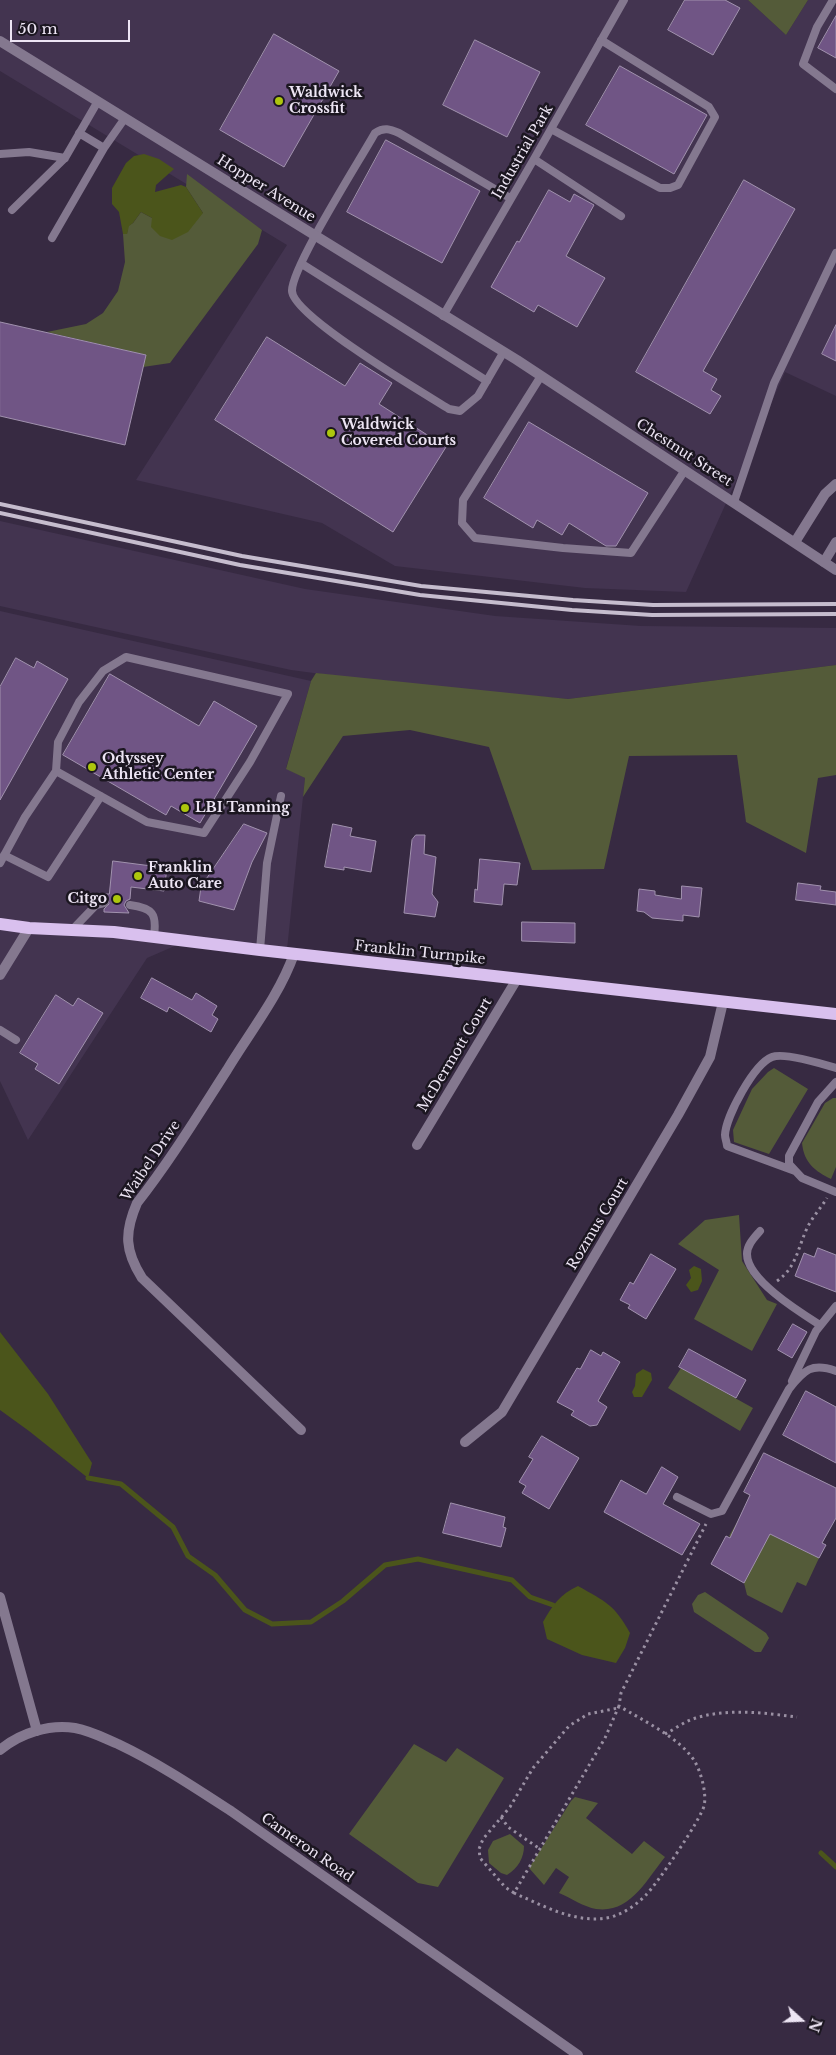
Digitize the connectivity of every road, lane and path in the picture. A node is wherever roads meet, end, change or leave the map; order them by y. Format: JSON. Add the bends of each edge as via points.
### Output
{"nodes":[{"id":1,"x":624,"y":0,"type":"edge"},
{"id":2,"x":833,"y":0,"type":"edge"},
{"id":3,"x":601,"y":40,"type":"junction"},
{"id":4,"x":0,"y":42,"type":"edge"},
{"id":5,"x":836,"y":88,"type":"edge"},
{"id":6,"x":98,"y":101,"type":"junction"},
{"id":7,"x":125,"y":118,"type":"junction"},
{"id":8,"x":551,"y":129,"type":"junction"},
{"id":9,"x":80,"y":133,"type":"junction"},
{"id":10,"x":104,"y":148,"type":"junction"},
{"id":11,"x":0,"y":154,"type":"edge"},
{"id":12,"x":65,"y":158,"type":"junction"},
{"id":13,"x":534,"y":159,"type":"junction"},
{"id":14,"x":510,"y":198,"type":"junction"},
{"id":15,"x":12,"y":210,"type":"dead end"},
{"id":16,"x":621,"y":216,"type":"dead end"},
{"id":17,"x":316,"y":236,"type":"junction"},
{"id":18,"x":52,"y":238,"type":"dead end"},
{"id":19,"x":836,"y":253,"type":"edge"},
{"id":20,"x":302,"y":264,"type":"junction"},
{"id":21,"x":443,"y":316,"type":"junction"},
{"id":22,"x":504,"y":353,"type":"junction"},
{"id":23,"x":516,"y":360,"type":"joint"},
{"id":24,"x":541,"y":376,"type":"junction"},
{"id":25,"x":487,"y":381,"type":"junction"},
{"id":26,"x":684,"y":470,"type":"junction"},
{"id":27,"x":836,"y":484,"type":"edge"},
{"id":28,"x":734,"y":502,"type":"junction"},
{"id":29,"x":795,"y":542,"type":"junction"},
{"id":30,"x":836,"y":542,"type":"edge"},
{"id":31,"x":824,"y":562,"type":"junction"},
{"id":32,"x":836,"y":570,"type":"edge"},
{"id":33,"x":56,"y":771,"type":"junction"},
{"id":34,"x":100,"y":796,"type":"junction"},
{"id":35,"x":281,"y":796,"type":"dead end"},
{"id":36,"x":4,"y":856,"type":"junction"},
{"id":37,"x":0,"y":863,"type":"edge"},
{"id":38,"x":104,"y":903,"type":"dead end"},
{"id":39,"x":130,"y":905,"type":"dead end"},
{"id":40,"x":0,"y":924,"type":"edge"},
{"id":41,"x":29,"y":928,"type":"junction"},
{"id":42,"x":72,"y":930,"type":"junction"},
{"id":43,"x":154,"y":936,"type":"junction"},
{"id":44,"x":260,"y":950,"type":"junction"},
{"id":45,"x":294,"y":954,"type":"junction"},
{"id":46,"x":0,"y":975,"type":"edge"},
{"id":47,"x":517,"y":979,"type":"junction"},
{"id":48,"x":723,"y":1002,"type":"junction"},
{"id":49,"x":836,"y":1014,"type":"edge"},
{"id":50,"x":0,"y":1030,"type":"edge"},
{"id":51,"x":16,"y":1040,"type":"dead end"},
{"id":52,"x":836,"y":1068,"type":"edge"},
{"id":53,"x":836,"y":1082,"type":"edge"},
{"id":54,"x":417,"y":1145,"type":"dead end"},
{"id":55,"x":795,"y":1171,"type":"junction"},
{"id":56,"x":834,"y":1191,"type":"edge"},
{"id":57,"x":760,"y":1231,"type":"dead end"},
{"id":58,"x":768,"y":1287,"type":"junction"},
{"id":59,"x":836,"y":1306,"type":"edge"},
{"id":60,"x":820,"y":1325,"type":"junction"},
{"id":61,"x":836,"y":1371,"type":"edge"},
{"id":62,"x":789,"y":1389,"type":"junction"},
{"id":63,"x":301,"y":1430,"type":"dead end"},
{"id":64,"x":465,"y":1442,"type":"dead end"},
{"id":65,"x":677,"y":1497,"type":"dead end"},
{"id":66,"x":711,"y":1514,"type":"junction"},
{"id":67,"x":0,"y":1597,"type":"edge"},
{"id":68,"x":620,"y":1707,"type":"junction"},
{"id":69,"x":797,"y":1717,"type":"dead end"},
{"id":70,"x":37,"y":1731,"type":"junction"},
{"id":71,"x":664,"y":1735,"type":"junction"},
{"id":72,"x":0,"y":1750,"type":"edge"},
{"id":73,"x":501,"y":1817,"type":"junction"},
{"id":74,"x":540,"y":1848,"type":"junction"},
{"id":75,"x":514,"y":1893,"type":"junction"},
{"id":76,"x":578,"y":2055,"type":"edge"}],
"edges":[{"from":1,"to":3,"type":"lane","name":"Industrial Park"},
{"from":2,"to":5,"type":"lane","via":[[817,27],[802,64]]},
{"from":3,"to":8,"type":"lane","name":"Industrial Park"},
{"from":3,"to":8,"type":"lane","via":[[709,106],[715,117],[678,184],[660,188]]},
{"from":4,"to":6,"type":"street","name":"Hopper Avenue"},
{"from":6,"to":7,"type":"street","name":"Hopper Avenue"},
{"from":6,"to":9,"type":"lane"},
{"from":7,"to":10,"type":"lane"},
{"from":7,"to":17,"type":"street","name":"Hopper Avenue"},
{"from":8,"to":13,"type":"lane","name":"Industrial Park"},
{"from":9,"to":10,"type":"lane"},
{"from":9,"to":12,"type":"lane"},
{"from":10,"to":18,"type":"lane"},
{"from":11,"to":12,"type":"lane","via":[[29,152]]},
{"from":12,"to":15,"type":"lane"},
{"from":13,"to":14,"type":"lane","name":"Industrial Park"},
{"from":13,"to":16,"type":"lane"},
{"from":14,"to":17,"type":"lane","via":[[399,133],[381,129],[375,133]]},
{"from":14,"to":21,"type":"lane","name":"Industrial Park"},
{"from":17,"to":20,"type":"lane"},
{"from":17,"to":21,"type":"street","name":"Hopper Avenue"},
{"from":19,"to":28,"type":"lane","via":[[774,383]]},
{"from":20,"to":25,"type":"lane"},
{"from":20,"to":25,"type":"lane","via":[[293,283],[292,294],[297,304],[324,328],[449,409],[460,411],[478,396]]},
{"from":21,"to":22,"type":"street","name":"Hopper Avenue"},
{"from":22,"to":23,"type":"street","name":"Hopper Avenue"},
{"from":22,"to":25,"type":"lane"},
{"from":23,"to":24,"type":"street","name":"Chestnut Street"},
{"from":24,"to":26,"type":"street","name":"Chestnut Street"},
{"from":24,"to":26,"type":"lane","via":[[464,500],[462,523],[475,538],[631,553]]},
{"from":26,"to":28,"type":"street","name":"Chestnut Street"},
{"from":27,"to":29,"type":"street","via":[[825,494]]},
{"from":28,"to":29,"type":"street","name":"Chestnut Street"},
{"from":29,"to":31,"type":"street","name":"Chestnut Street"},
{"from":30,"to":31,"type":"street"},
{"from":31,"to":32,"type":"street","name":"Chestnut Street"},
{"from":33,"to":34,"type":"lane"},
{"from":33,"to":34,"type":"lane","via":[[58,742],[79,702],[103,671],[126,657],[288,694],[250,762],[204,833],[147,822]]},
{"from":33,"to":36,"type":"lane"},
{"from":34,"to":36,"type":"lane","via":[[48,877]]},
{"from":35,"to":44,"type":"lane","via":[[267,863]]},
{"from":36,"to":37,"type":"lane"},
{"from":38,"to":42,"type":"lane","via":[[96,904]]},
{"from":39,"to":43,"type":"lane","via":[[142,906],[154,916]]},
{"from":40,"to":41,"type":"main road","name":"Franklin Turnpike"},
{"from":41,"to":42,"type":"main road","name":"Franklin Turnpike"},
{"from":41,"to":46,"type":"street"},
{"from":42,"to":43,"type":"main road","name":"Franklin Turnpike"},
{"from":43,"to":44,"type":"main road","name":"Franklin Turnpike"},
{"from":44,"to":45,"type":"main road","name":"Franklin Turnpike"},
{"from":45,"to":47,"type":"main road","name":"Franklin Turnpike"},
{"from":45,"to":63,"type":"street","name":"Waibel Drive","via":[[287,975],[268,1007],[203,1109],[137,1203],[127,1235],[128,1250],[142,1278]]},
{"from":47,"to":48,"type":"main road","name":"Franklin Turnpike"},
{"from":47,"to":54,"type":"street","name":"McDermott Court"},
{"from":48,"to":49,"type":"main road","name":"Franklin Turnpike"},
{"from":48,"to":64,"type":"street","name":"Rozmus Court","via":[[710,1057],[678,1115],[502,1412]]},
{"from":50,"to":51,"type":"lane"},
{"from":52,"to":55,"type":"lane","via":[[811,1060],[773,1056],[763,1062],[745,1086],[728,1125],[725,1135],[727,1146]]},
{"from":53,"to":55,"type":"lane","via":[[818,1102],[789,1156],[789,1164]]},
{"from":55,"to":56,"type":"lane","via":[[802,1178]]},
{"from":56,"to":58,"type":"path","via":[[811,1221],[790,1269]]},
{"from":57,"to":58,"type":"lane","via":[[749,1244],[747,1255],[750,1266]]},
{"from":58,"to":60,"type":"lane"},
{"from":59,"to":60,"type":"lane"},
{"from":60,"to":62,"type":"lane"},
{"from":61,"to":62,"type":"lane","via":[[814,1367]]},
{"from":62,"to":66,"type":"lane","via":[[722,1511]]},
{"from":65,"to":66,"type":"lane"},
{"from":66,"to":68,"type":"path","via":[[625,1684]]},
{"from":67,"to":70,"type":"street"},
{"from":68,"to":71,"type":"path"},
{"from":68,"to":73,"type":"path","via":[[588,1714],[570,1726],[533,1768]]},
{"from":68,"to":74,"type":"path"},
{"from":69,"to":71,"type":"path","via":[[721,1713],[695,1718]]},
{"from":70,"to":72,"type":"street","name":"Cameron Road"},
{"from":70,"to":76,"type":"street","name":"Cameron Road","via":[[75,1728],[94,1733],[178,1777]]},
{"from":71,"to":75,"type":"path","via":[[678,1743],[696,1762],[706,1794],[704,1807],[693,1827],[647,1894],[626,1912],[594,1919],[577,1918]]},
{"from":73,"to":74,"type":"path","via":[[508,1827]]},
{"from":73,"to":75,"type":"path","via":[[483,1839],[480,1858]]},
{"from":74,"to":75,"type":"path"}]}
